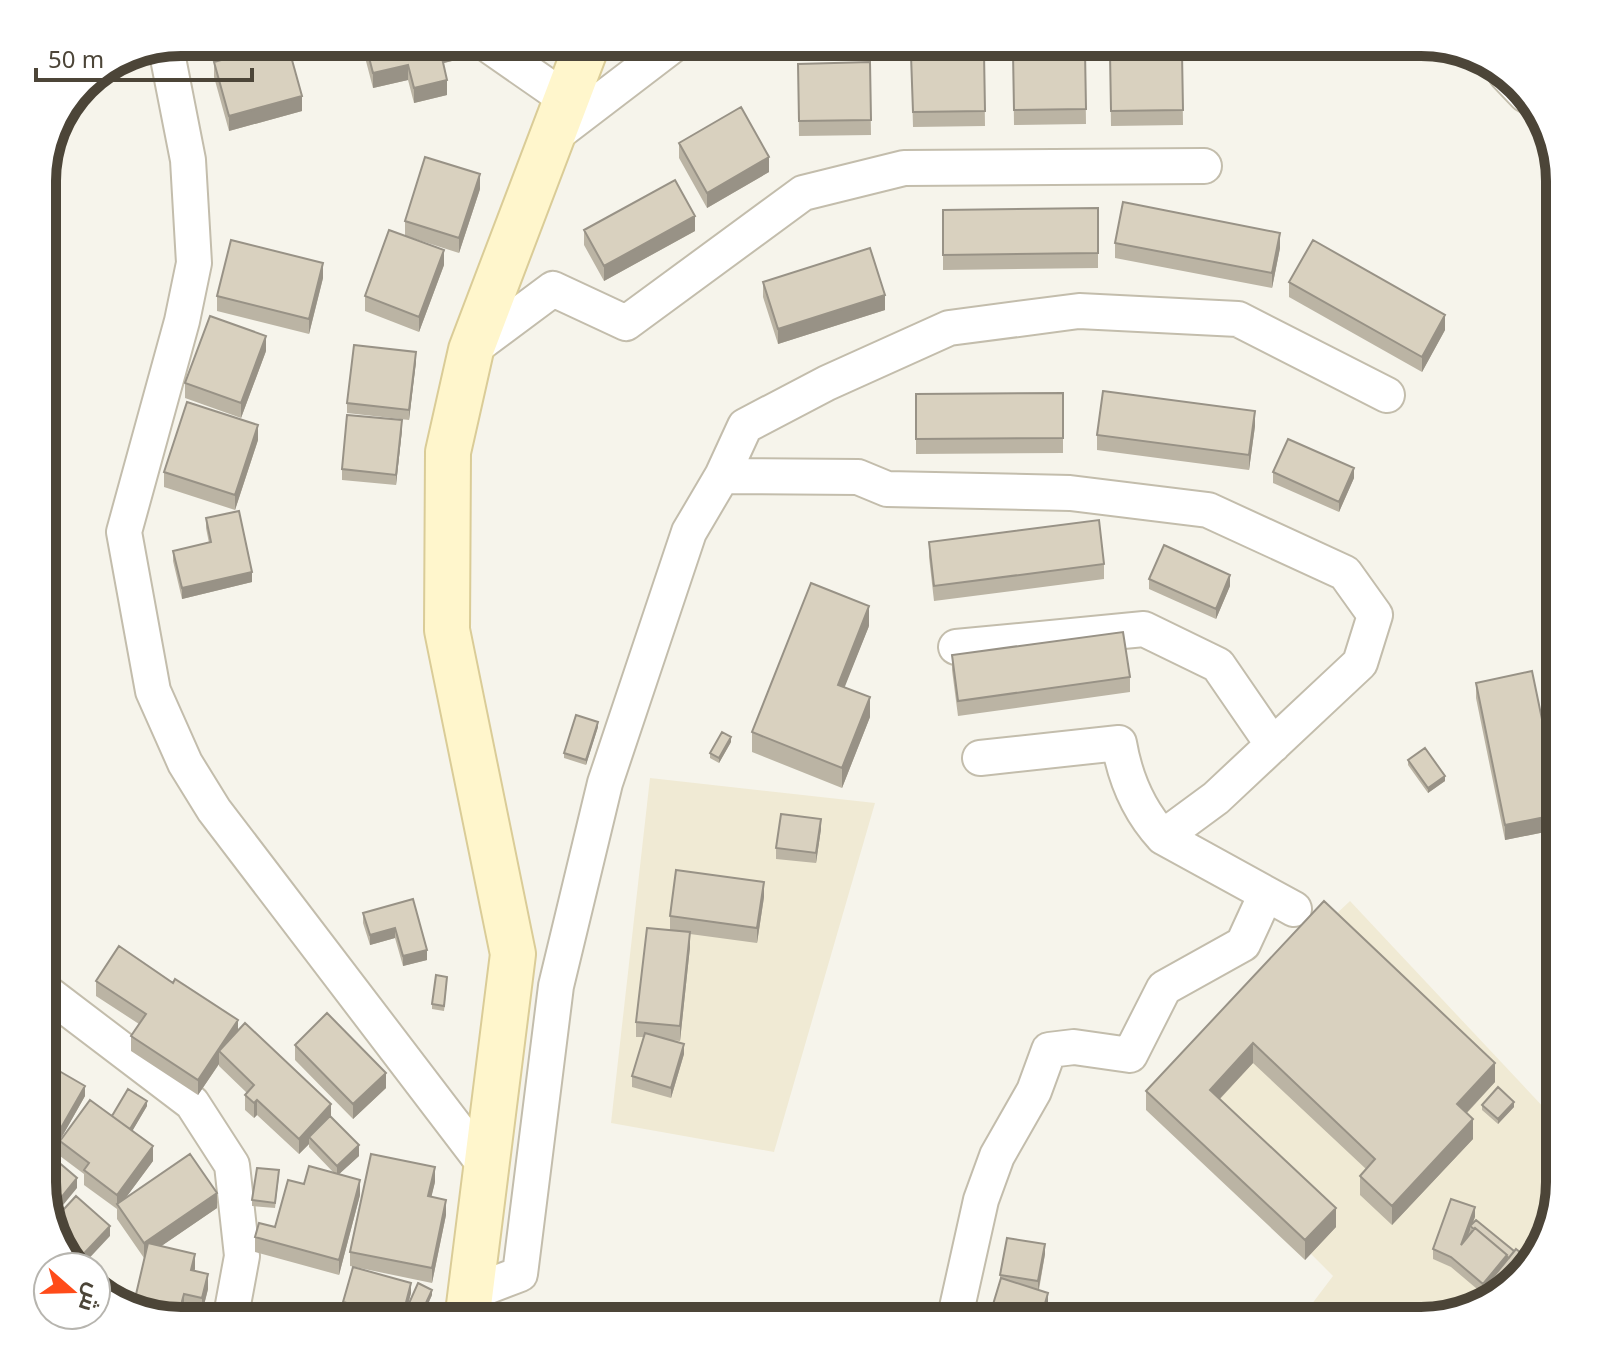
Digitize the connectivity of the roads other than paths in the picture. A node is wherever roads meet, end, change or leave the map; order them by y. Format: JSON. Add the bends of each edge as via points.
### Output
{"nodes":[{"id":1,"x":497,"y":56,"type":"edge"},
{"id":2,"x":583,"y":56,"type":"edge"},
{"id":3,"x":655,"y":56,"type":"edge"},
{"id":4,"x":168,"y":57,"type":"edge"},
{"id":5,"x":558,"y":119,"type":"junction"},
{"id":6,"x":1204,"y":166,"type":"dead end"},
{"id":7,"x":471,"y":350,"type":"junction"},
{"id":8,"x":1387,"y":395,"type":"dead end"},
{"id":9,"x":722,"y":476,"type":"junction"},
{"id":10,"x":956,"y":647,"type":"dead end"},
{"id":11,"x":1273,"y":745,"type":"junction"},
{"id":12,"x":980,"y":758,"type":"dead end"},
{"id":13,"x":1163,"y":837,"type":"junction"},
{"id":14,"x":56,"y":1000,"type":"edge"},
{"id":15,"x":487,"y":1168,"type":"junction"},
{"id":16,"x":233,"y":1307,"type":"edge"},
{"id":17,"x":470,"y":1307,"type":"edge"},
{"id":18,"x":957,"y":1307,"type":"edge"}],
"edges":[{"from":1,"to":5,"type":"street"},
{"from":2,"to":5,"type":"street"},
{"from":3,"to":5,"type":"street"},
{"from":4,"to":15,"type":"street","via":[[188,160],[194,263],[124,532],[153,691],[185,763],[214,810]]},
{"from":5,"to":7,"type":"street"},
{"from":6,"to":7,"type":"street","via":[[904,168],[803,193],[626,323],[553,289]]},
{"from":7,"to":15,"type":"street","via":[[448,452],[447,630],[513,954]]},
{"from":8,"to":9,"type":"street","via":[[1238,319],[1079,311],[949,328],[827,383],[745,426]]},
{"from":9,"to":11,"type":"street","via":[[858,477],[887,489],[1070,493],[1208,510],[1345,573],[1375,615],[1360,663]]},
{"from":9,"to":17,"type":"street","via":[[689,532],[605,783],[556,986],[520,1274]]},
{"from":10,"to":11,"type":"street","via":[[1144,629],[1218,665]]},
{"from":11,"to":13,"type":"street","via":[[1216,798]]},
{"from":12,"to":13,"type":"street","via":[[1119,743],[1145,818]]},
{"from":13,"to":18,"type":"street","via":[[1280,902],[1243,944],[1164,988],[1130,1055],[1074,1047],[1049,1050],[981,1200]]},
{"from":14,"to":16,"type":"street","via":[[192,1103],[232,1165],[242,1256]]},
{"from":15,"to":17,"type":"street"}]}
